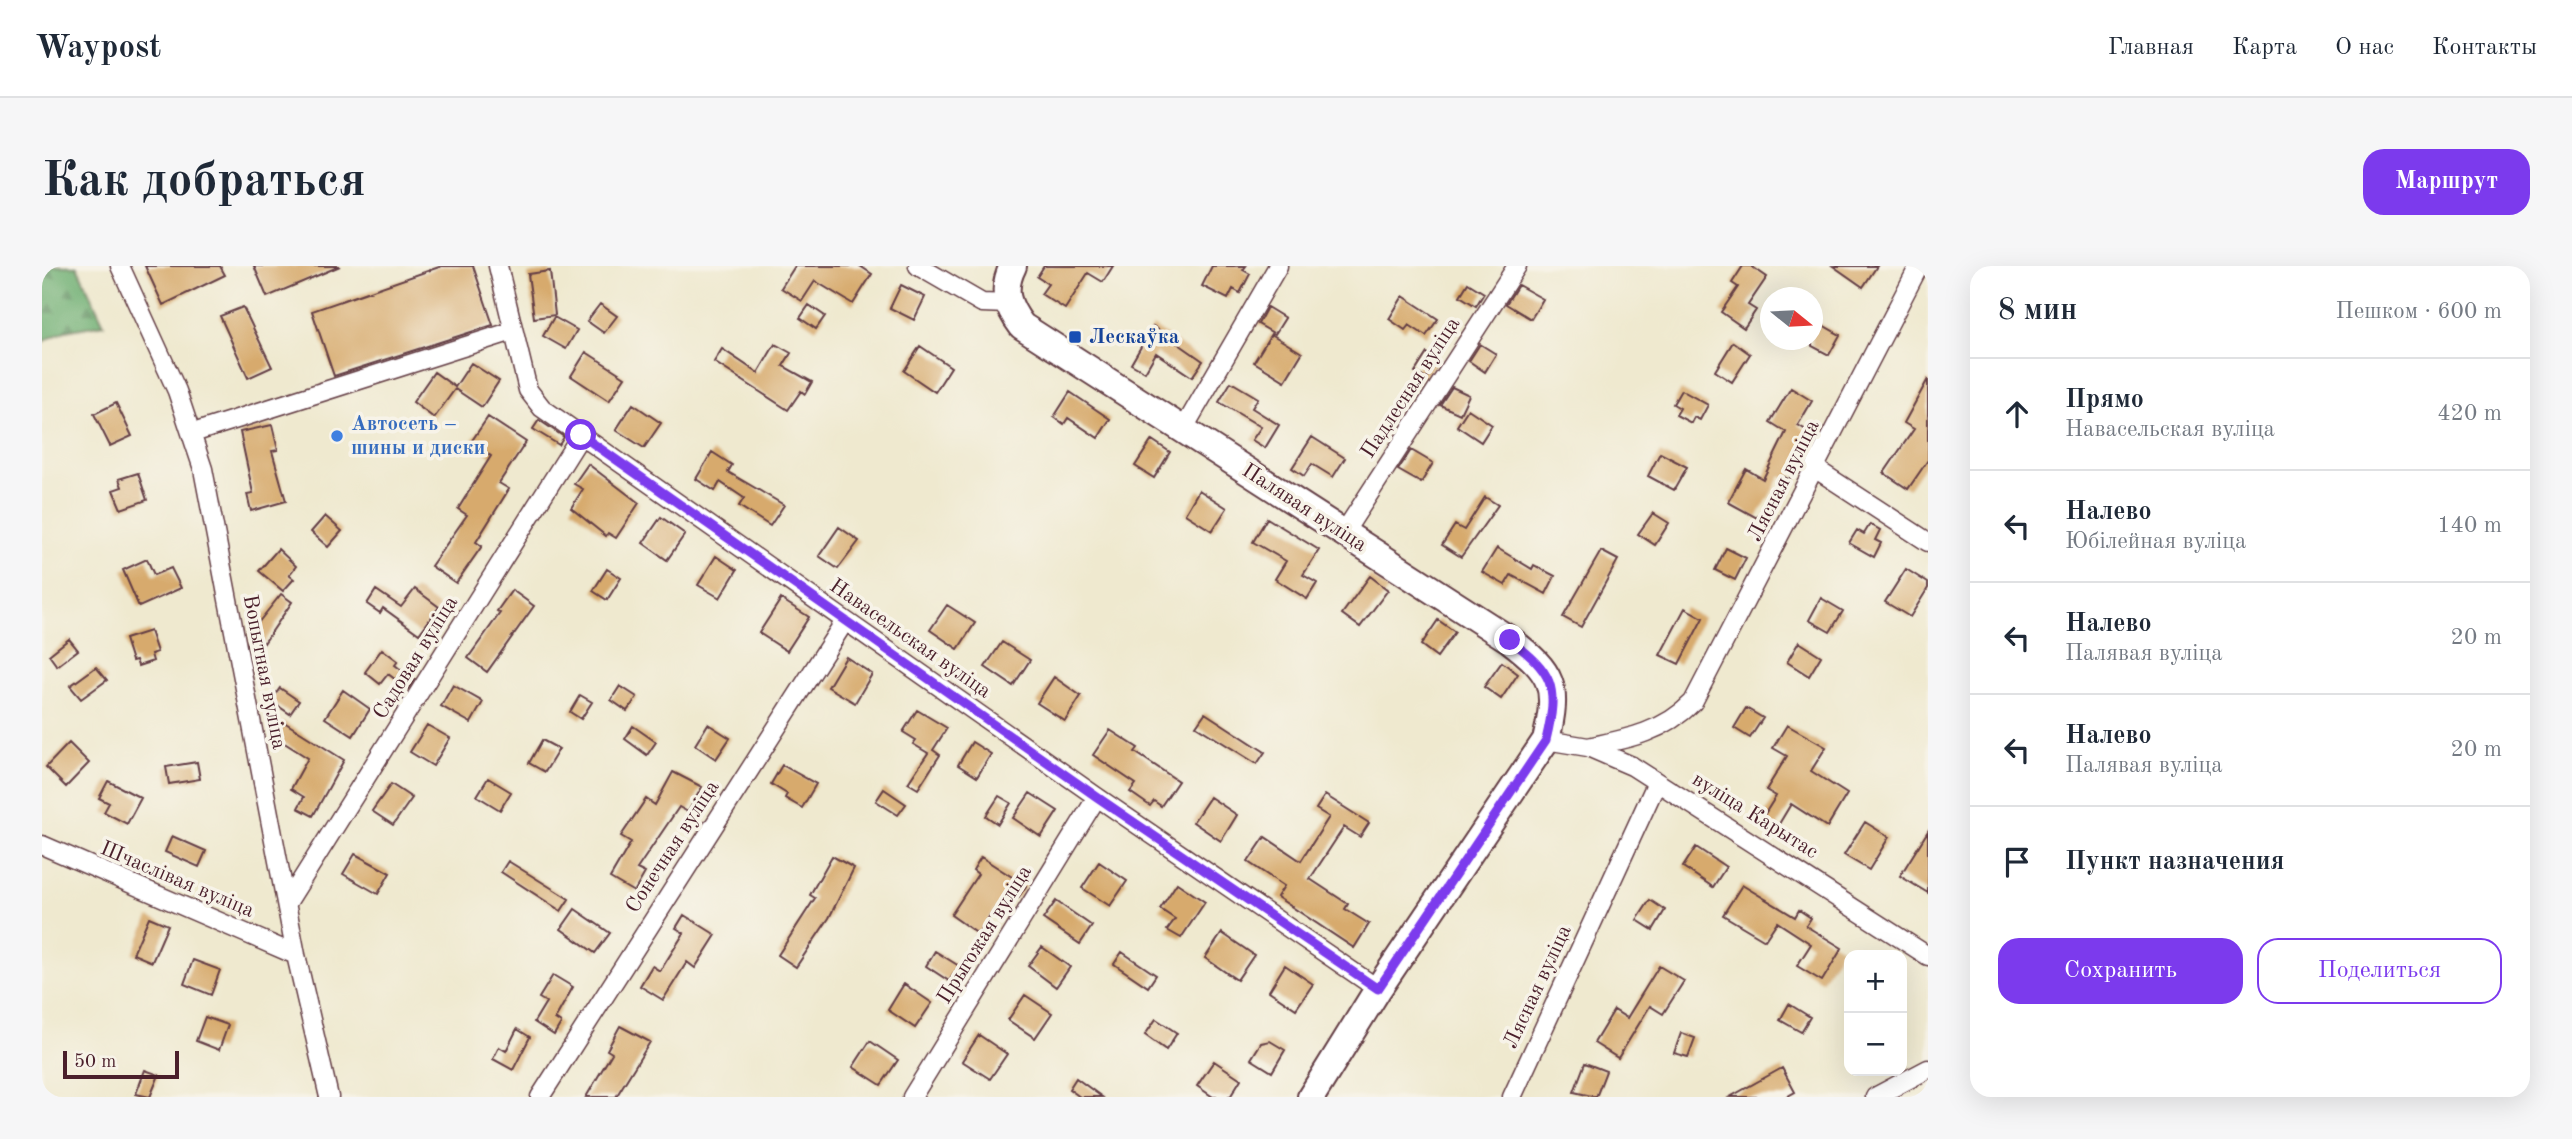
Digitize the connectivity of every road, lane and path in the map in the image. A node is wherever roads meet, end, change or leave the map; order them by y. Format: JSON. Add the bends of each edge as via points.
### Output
{"nodes":[{"id":1,"x":120,"y":266,"type":"edge"},
{"id":2,"x":498,"y":266,"type":"edge"},
{"id":3,"x":918,"y":266,"type":"edge"},
{"id":4,"x":1013,"y":266,"type":"edge"},
{"id":5,"x":1279,"y":266,"type":"edge"},
{"id":6,"x":1517,"y":266,"type":"edge"},
{"id":7,"x":1919,"y":266,"type":"edge"},
{"id":8,"x":1008,"y":304,"type":"junction"},
{"id":9,"x":513,"y":331,"type":"junction"},
{"id":10,"x":1184,"y":428,"type":"junction"},
{"id":11,"x":192,"y":433,"type":"junction"},
{"id":12,"x":581,"y":435,"type":"junction"},
{"id":13,"x":1816,"y":469,"type":"junction"},
{"id":14,"x":1343,"y":534,"type":"junction"},
{"id":15,"x":1928,"y":542,"type":"edge"},
{"id":16,"x":845,"y":621,"type":"junction"},
{"id":17,"x":1546,"y":740,"type":"junction"},
{"id":18,"x":1588,"y":747,"type":"junction"},
{"id":19,"x":1657,"y":782,"type":"junction"},
{"id":20,"x":1097,"y":797,"type":"junction"},
{"id":21,"x":42,"y":845,"type":"edge"},
{"id":22,"x":287,"y":903,"type":"junction"},
{"id":23,"x":296,"y":955,"type":"junction"},
{"id":24,"x":1928,"y":956,"type":"edge"},
{"id":25,"x":1378,"y":989,"type":"junction"},
{"id":26,"x":1928,"y":1069,"type":"edge"},
{"id":27,"x":329,"y":1097,"type":"edge"},
{"id":28,"x":540,"y":1097,"type":"edge"},
{"id":29,"x":912,"y":1097,"type":"edge"},
{"id":30,"x":1311,"y":1097,"type":"edge"},
{"id":31,"x":1512,"y":1097,"type":"edge"},
{"id":32,"x":1875,"y":1097,"type":"edge"}],
"edges":[{"from":1,"to":11,"type":"street","name":"Вопытная вуліца"},
{"from":2,"to":9,"type":"street","name":"Навасельская вуліца"},
{"from":3,"to":8,"type":"street","via":[[982,303]]},
{"from":4,"to":8,"type":"main road","via":[[1007,278]]},
{"from":5,"to":10,"type":"street"},
{"from":6,"to":14,"type":"street","name":"Падлесная вуліца"},
{"from":7,"to":13,"type":"street","name":"Лясная вуліца"},
{"from":8,"to":10,"type":"main road","name":"Палявая вуліца","via":[[1022,327]]},
{"from":9,"to":11,"type":"street"},
{"from":9,"to":12,"type":"street","name":"Навасельская вуліца","via":[[528,390]]},
{"from":10,"to":14,"type":"main road","name":"Палявая вуліца"},
{"from":11,"to":22,"type":"street","name":"Вопытная вуліца","via":[[203,468]]},
{"from":12,"to":16,"type":"street","name":"Навасельская вуліца"},
{"from":12,"to":22,"type":"street","name":"Садовая вуліца"},
{"from":13,"to":15,"type":"street"},
{"from":13,"to":18,"type":"street","name":"Лясная вуліца","via":[[1704,685],[1683,713],[1652,731]]},
{"from":14,"to":17,"type":"main road","name":"Палявая вуліца","via":[[1538,661],[1550,686],[1552,714]]},
{"from":16,"to":20,"type":"street","name":"Навасельская вуліца"},
{"from":16,"to":28,"type":"street","name":"Сонечная вуліца"},
{"from":17,"to":18,"type":"street","name":"вуліца Карытас"},
{"from":17,"to":25,"type":"main road"},
{"from":18,"to":19,"type":"street","name":"вуліца Карытас"},
{"from":19,"to":24,"type":"street","name":"вуліца Карытас"},
{"from":19,"to":31,"type":"street","name":"Лясная вуліца"},
{"from":20,"to":25,"type":"street","name":"Навасельская вуліца"},
{"from":20,"to":29,"type":"street","name":"Прыгожая вуліца"},
{"from":21,"to":23,"type":"street","name":"Шчаслівая вуліца"},
{"from":22,"to":23,"type":"street","name":"Вопытная вуліца"},
{"from":23,"to":27,"type":"street","name":"Вопытная вуліца"},
{"from":25,"to":30,"type":"main road"},
{"from":26,"to":32,"type":"street"}]}
